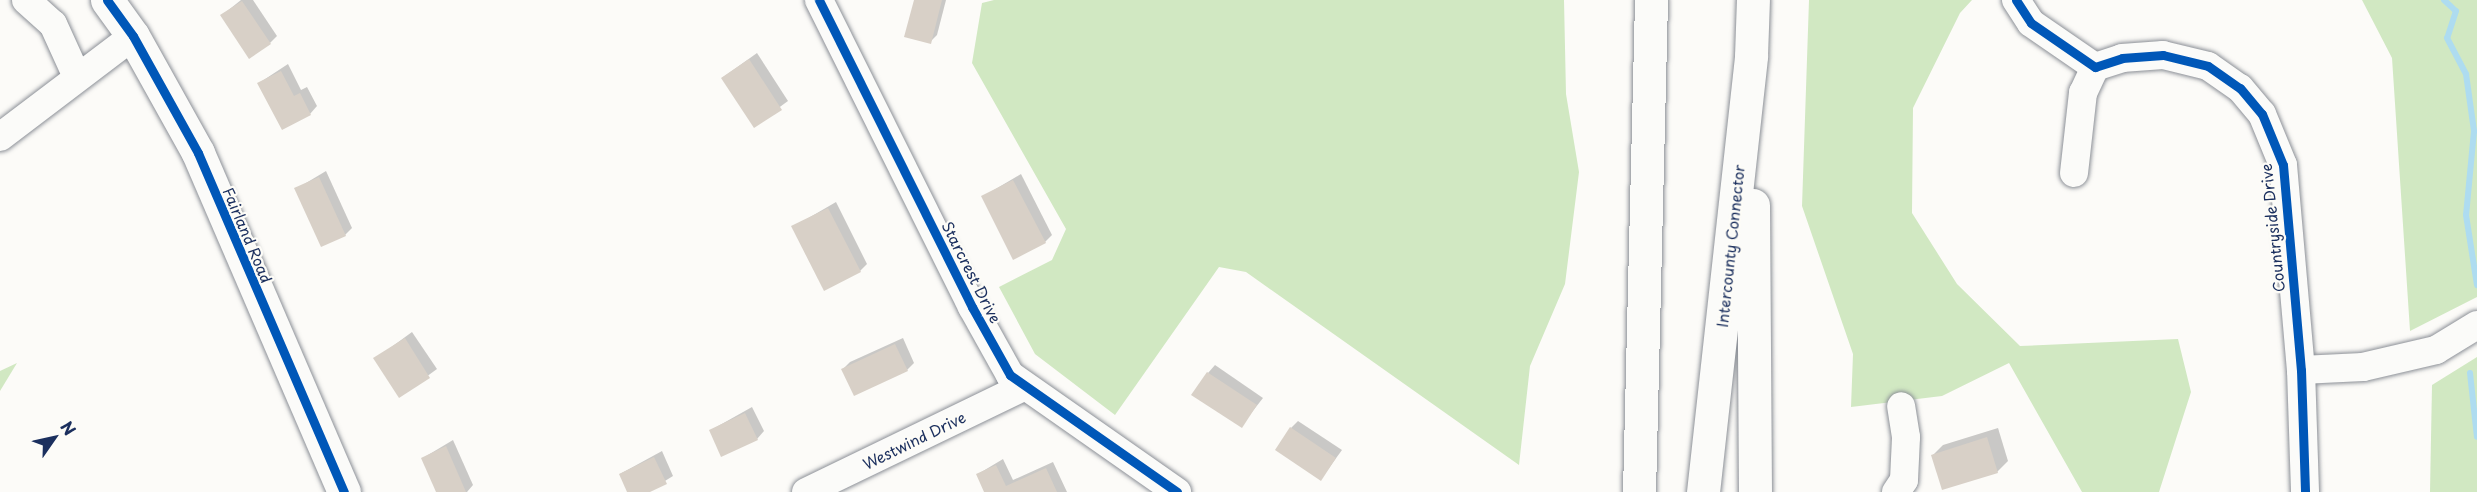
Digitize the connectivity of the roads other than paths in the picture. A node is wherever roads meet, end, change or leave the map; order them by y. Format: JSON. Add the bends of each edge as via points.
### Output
{"nodes":[{"id":1,"x":26,"y":0,"type":"edge"},
{"id":2,"x":107,"y":0,"type":"edge"},
{"id":3,"x":819,"y":0,"type":"edge"},
{"id":4,"x":1651,"y":0,"type":"edge"},
{"id":5,"x":1753,"y":0,"type":"edge"},
{"id":6,"x":2016,"y":0,"type":"edge"},
{"id":7,"x":133,"y":36,"type":"junction"},
{"id":8,"x":1751,"y":56,"type":"junction"},
{"id":9,"x":2095,"y":67,"type":"junction"},
{"id":10,"x":77,"y":77,"type":"junction"},
{"id":11,"x":0,"y":138,"type":"edge"},
{"id":12,"x":2074,"y":173,"type":"dead end"},
{"id":13,"x":2477,"y":325,"type":"edge"},
{"id":14,"x":2301,"y":370,"type":"junction"},
{"id":15,"x":1023,"y":387,"type":"junction"},
{"id":16,"x":1901,"y":406,"type":"dead end"},
{"id":17,"x":344,"y":492,"type":"edge"},
{"id":18,"x":806,"y":492,"type":"edge"},
{"id":19,"x":1177,"y":492,"type":"edge"},
{"id":20,"x":1639,"y":492,"type":"edge"},
{"id":21,"x":1703,"y":492,"type":"edge"},
{"id":22,"x":1755,"y":492,"type":"edge"},
{"id":23,"x":1896,"y":492,"type":"edge"},
{"id":24,"x":2305,"y":492,"type":"edge"}],
"edges":[{"from":1,"to":10,"type":"street","via":[[52,24]]},
{"from":2,"to":7,"type":"main road","name":"Fairland Road"},
{"from":3,"to":15,"type":"street","name":"Starcrest Drive","via":[[972,307],[1010,375]]},
{"from":4,"to":20,"type":"main road"},
{"from":5,"to":8,"type":"main road","name":"Intercounty Connector"},
{"from":6,"to":9,"type":"street","via":[[2031,23]]},
{"from":7,"to":10,"type":"street"},
{"from":7,"to":17,"type":"main road","name":"Fairland Road","via":[[198,153]]},
{"from":8,"to":21,"type":"main road","name":"Intercounty Connector"},
{"from":8,"to":22,"type":"main road"},
{"from":9,"to":12,"type":"street","via":[[2083,93]]},
{"from":9,"to":14,"type":"street","name":"Countryside Drive","via":[[2122,58],[2163,55],[2208,66],[2240,88],[2262,114],[2283,165]]},
{"from":10,"to":11,"type":"street"},
{"from":13,"to":14,"type":"street","via":[[2436,350],[2363,367]]},
{"from":14,"to":24,"type":"street","name":"Countryside Drive"},
{"from":15,"to":18,"type":"street","name":"Westwind Drive"},
{"from":15,"to":19,"type":"street","name":"Starcrest Drive"},
{"from":16,"to":23,"type":"street","via":[[1906,437],[1904,480]]}]}
